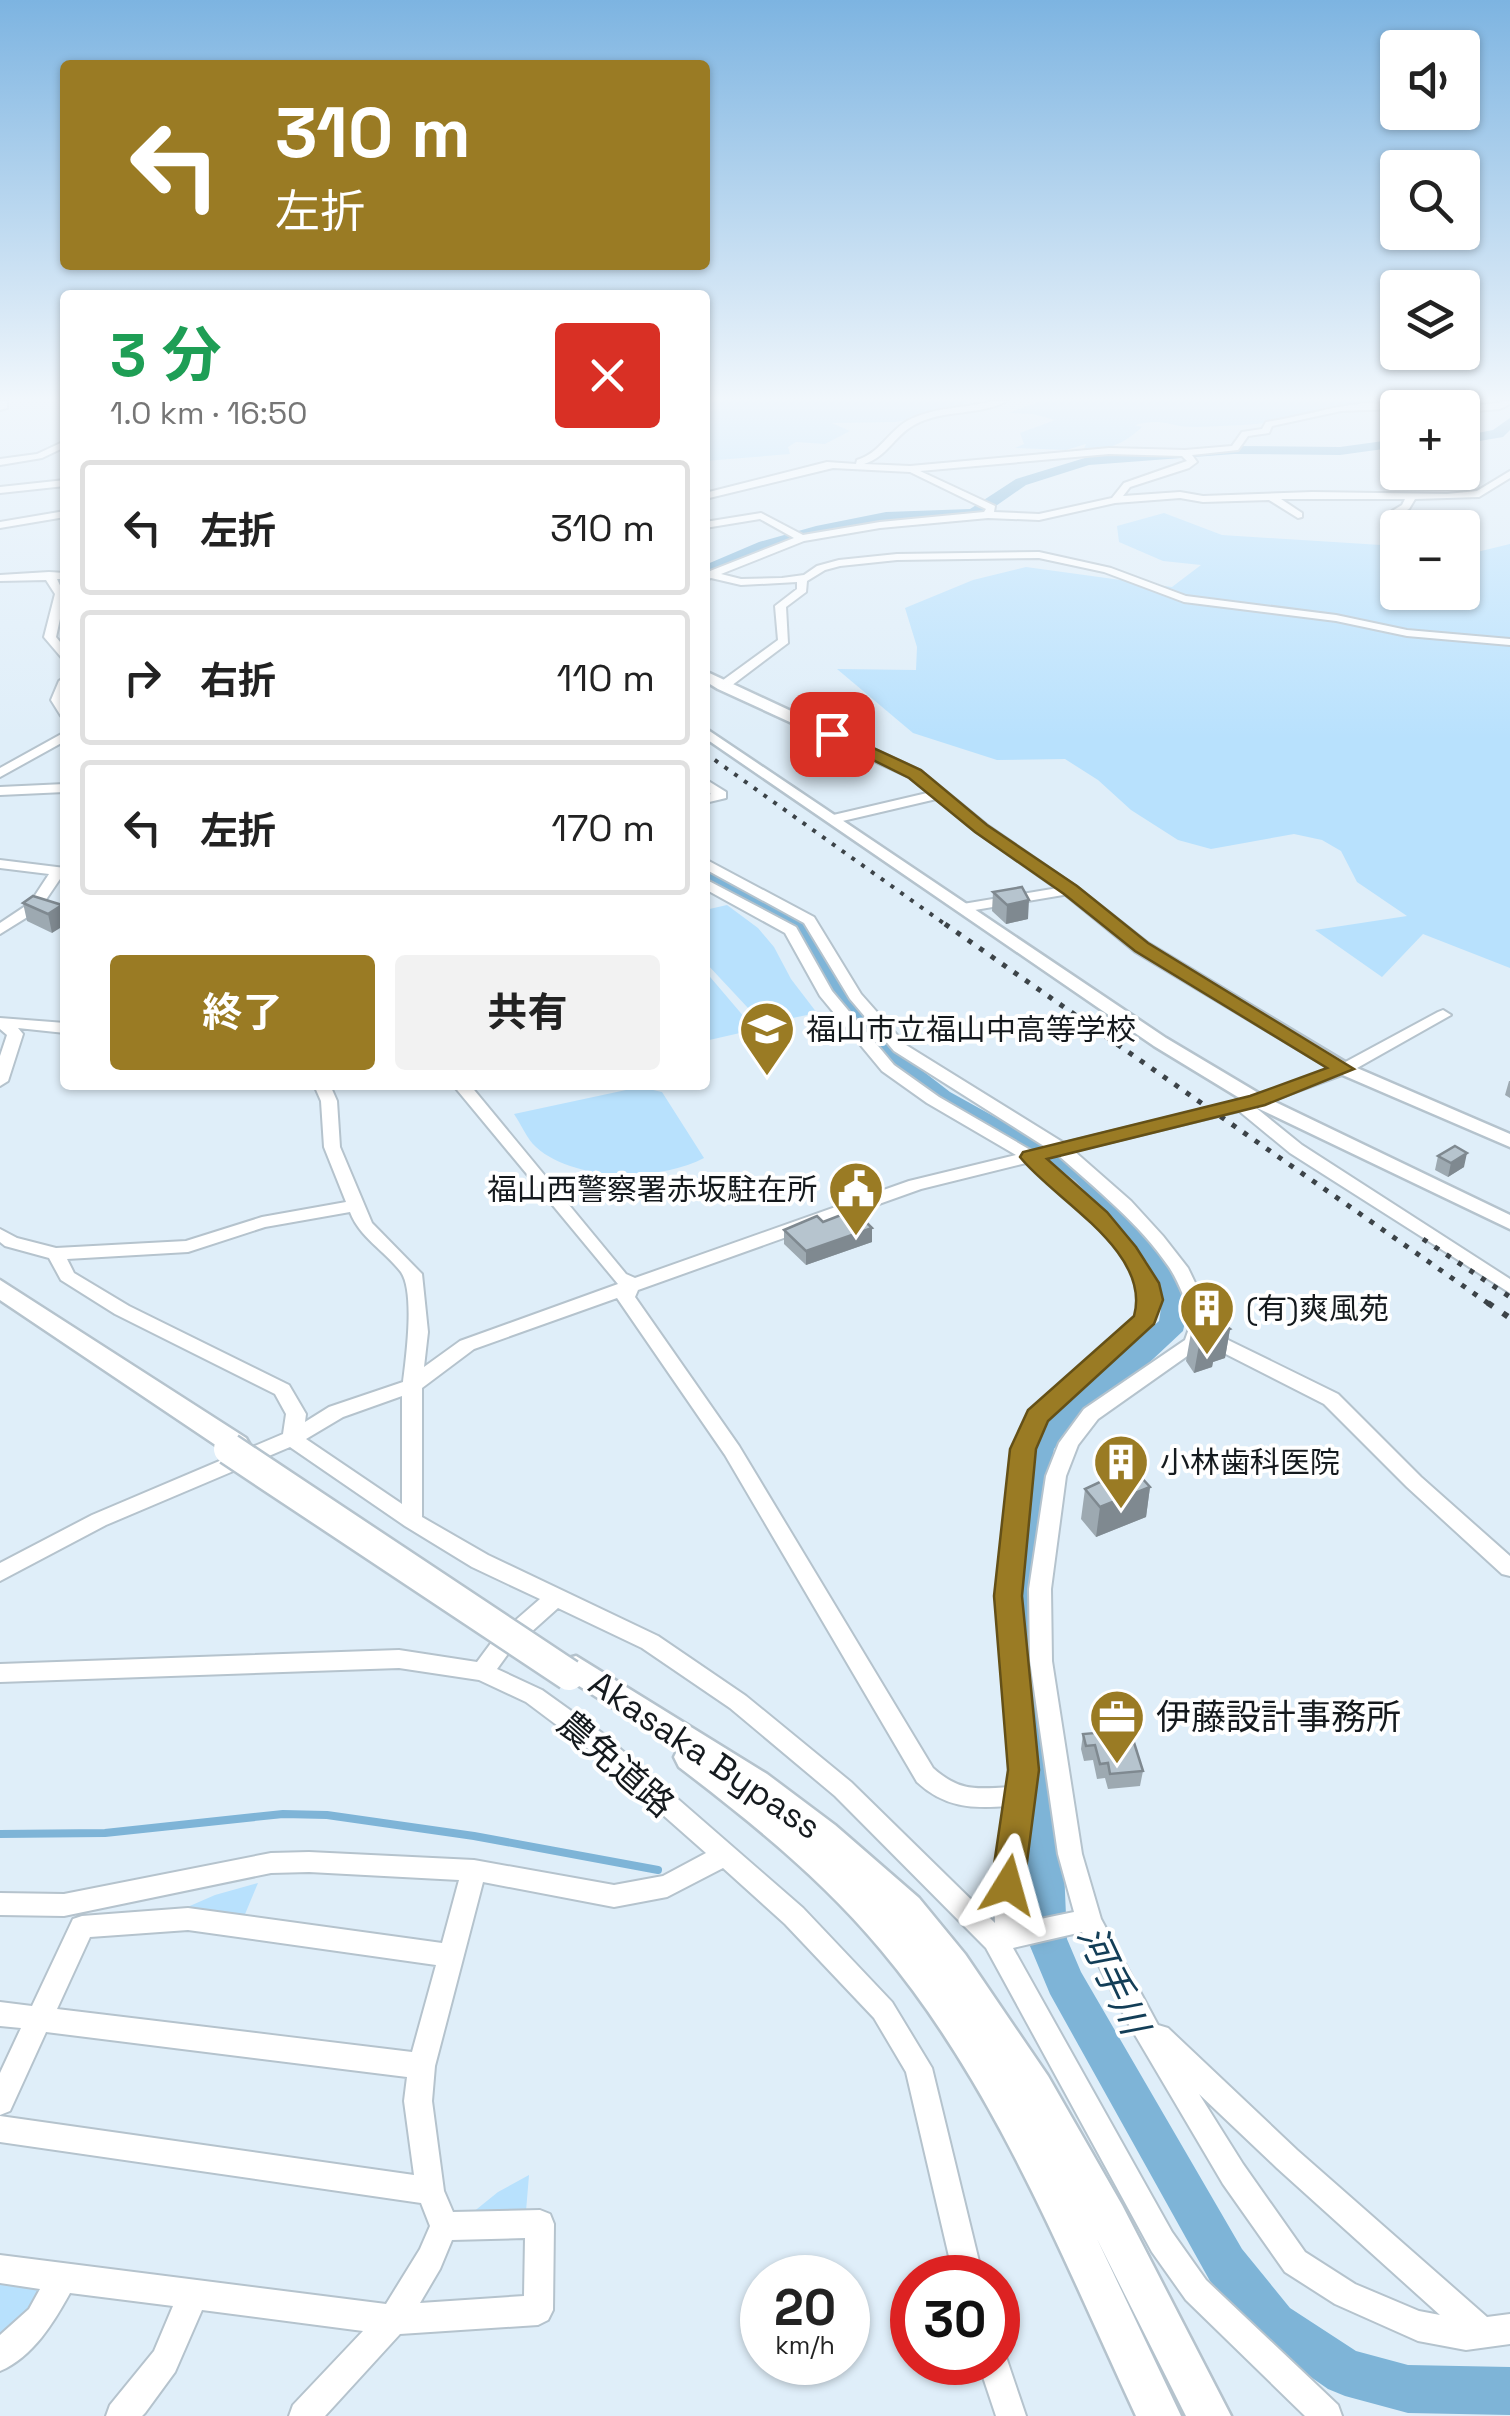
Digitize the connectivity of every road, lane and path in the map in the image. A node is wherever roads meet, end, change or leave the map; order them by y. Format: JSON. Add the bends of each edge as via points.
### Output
{"nodes":[{"id":1,"x":757,"y":514,"type":"edge"},
{"id":2,"x":955,"y":514,"type":"edge"},
{"id":3,"x":1031,"y":514,"type":"edge"},
{"id":4,"x":1061,"y":514,"type":"edge"},
{"id":5,"x":60,"y":515,"type":"edge"},
{"id":6,"x":761,"y":516,"type":"junction"},
{"id":7,"x":710,"y":524,"type":"edge"},
{"id":8,"x":0,"y":525,"type":"edge"},
{"id":9,"x":798,"y":536,"type":"junction"},
{"id":10,"x":48,"y":575,"type":"junction"},
{"id":11,"x":710,"y":575,"type":"edge"},
{"id":12,"x":60,"y":576,"type":"edge"},
{"id":13,"x":710,"y":576,"type":"edge"},
{"id":14,"x":0,"y":578,"type":"edge"},
{"id":15,"x":802,"y":578,"type":"junction"},
{"id":16,"x":60,"y":594,"type":"edge"},
{"id":17,"x":60,"y":594,"type":"edge"},
{"id":18,"x":1510,"y":642,"type":"edge"},
{"id":19,"x":60,"y":649,"type":"edge"},
{"id":20,"x":710,"y":678,"type":"edge"},
{"id":21,"x":723,"y":686,"type":"junction"},
{"id":22,"x":710,"y":735,"type":"edge"},
{"id":23,"x":60,"y":739,"type":"edge"},
{"id":24,"x":0,"y":774,"type":"edge"},
{"id":25,"x":60,"y":788,"type":"edge"},
{"id":26,"x":0,"y":791,"type":"edge"},
{"id":27,"x":940,"y":794,"type":"junction"},
{"id":28,"x":834,"y":819,"type":"junction"},
{"id":29,"x":0,"y":864,"type":"edge"},
{"id":30,"x":710,"y":866,"type":"edge"},
{"id":31,"x":60,"y":872,"type":"edge"},
{"id":32,"x":60,"y":875,"type":"edge"},
{"id":33,"x":710,"y":886,"type":"edge"},
{"id":34,"x":1070,"y":890,"type":"junction"},
{"id":35,"x":35,"y":906,"type":"junction"},
{"id":36,"x":963,"y":908,"type":"junction"},
{"id":37,"x":60,"y":915,"type":"edge"},
{"id":38,"x":0,"y":930,"type":"edge"},
{"id":39,"x":1443,"y":1015,"type":"dead end"},
{"id":40,"x":2,"y":1022,"type":"edge"},
{"id":41,"x":60,"y":1028,"type":"edge"},
{"id":42,"x":1344,"y":1069,"type":"junction"},
{"id":43,"x":0,"y":1081,"type":"edge"},
{"id":44,"x":324,"y":1090,"type":"edge"},
{"id":45,"x":465,"y":1090,"type":"edge"},
{"id":46,"x":1249,"y":1102,"type":"junction"},
{"id":47,"x":1510,"y":1141,"type":"edge"},
{"id":48,"x":1058,"y":1150,"type":"junction"},
{"id":49,"x":1033,"y":1156,"type":"junction"},
{"id":50,"x":358,"y":1205,"type":"junction"},
{"id":51,"x":1510,"y":1222,"type":"edge"},
{"id":52,"x":0,"y":1234,"type":"edge"},
{"id":53,"x":56,"y":1254,"type":"junction"},
{"id":54,"x":632,"y":1284,"type":"junction"},
{"id":55,"x":1510,"y":1287,"type":"edge"},
{"id":56,"x":0,"y":1288,"type":"edge"},
{"id":57,"x":0,"y":1297,"type":"edge"},
{"id":58,"x":1202,"y":1317,"type":"junction"},
{"id":59,"x":412,"y":1386,"type":"junction"},
{"id":60,"x":293,"y":1438,"type":"junction"},
{"id":61,"x":233,"y":1453,"type":"junction"},
{"id":62,"x":412,"y":1521,"type":"junction"},
{"id":63,"x":1510,"y":1568,"type":"edge"},
{"id":64,"x":0,"y":1573,"type":"edge"},
{"id":65,"x":556,"y":1597,"type":"junction"},
{"id":66,"x":502,"y":1645,"type":"junction"},
{"id":67,"x":572,"y":1671,"type":"junction"},
{"id":68,"x":483,"y":1672,"type":"junction"},
{"id":69,"x":0,"y":1673,"type":"edge"},
{"id":70,"x":1020,"y":1796,"type":"junction"},
{"id":71,"x":722,"y":1857,"type":"junction"},
{"id":72,"x":474,"y":1870,"type":"junction"},
{"id":73,"x":0,"y":1904,"type":"edge"},
{"id":74,"x":1084,"y":1921,"type":"junction"},
{"id":75,"x":995,"y":1940,"type":"junction"},
{"id":76,"x":452,"y":1956,"type":"junction"},
{"id":77,"x":0,"y":2014,"type":"edge"},
{"id":78,"x":1138,"y":2015,"type":"junction"},
{"id":79,"x":37,"y":2019,"type":"junction"},
{"id":80,"x":422,"y":2066,"type":"junction"},
{"id":81,"x":0,"y":2102,"type":"edge"},
{"id":82,"x":0,"y":2129,"type":"edge"},
{"id":83,"x":430,"y":2191,"type":"junction"},
{"id":84,"x":444,"y":2226,"type":"junction"},
{"id":85,"x":964,"y":2255,"type":"edge"},
{"id":86,"x":0,"y":2269,"type":"edge"},
{"id":87,"x":62,"y":2279,"type":"junction"},
{"id":88,"x":191,"y":2297,"type":"junction"},
{"id":89,"x":393,"y":2320,"type":"junction"},
{"id":90,"x":1496,"y":2331,"type":"edge"},
{"id":91,"x":0,"y":2356,"type":"edge"},
{"id":92,"x":1001,"y":2385,"type":"edge"},
{"id":93,"x":121,"y":2416,"type":"edge"},
{"id":94,"x":304,"y":2416,"type":"edge"},
{"id":95,"x":1011,"y":2416,"type":"edge"},
{"id":96,"x":1160,"y":2416,"type":"edge"},
{"id":97,"x":1209,"y":2416,"type":"edge"},
{"id":98,"x":1327,"y":2416,"type":"edge"}],
"edges":[{"from":1,"to":6,"type":"street"},
{"from":2,"to":9,"type":"street"},
{"from":3,"to":4,"type":"street"},
{"from":5,"to":8,"type":"street"},
{"from":6,"to":7,"type":"street"},
{"from":6,"to":9,"type":"street"},
{"from":9,"to":11,"type":"street"},
{"from":10,"to":12,"type":"street"},
{"from":10,"to":14,"type":"street"},
{"from":10,"to":17,"type":"street"},
{"from":13,"to":15,"type":"street","via":[[741,582]]},
{"from":15,"to":18,"type":"street","via":[[839,563],[898,557],[1039,555],[1107,570],[1184,599]]},
{"from":15,"to":21,"type":"street","via":[[802,590],[780,606],[784,640]]},
{"from":16,"to":19,"type":"street","via":[[50,637]]},
{"from":20,"to":21,"type":"main road"},
{"from":21,"to":27,"type":"main road","via":[[896,764]]},
{"from":22,"to":28,"type":"main road"},
{"from":23,"to":24,"type":"street"},
{"from":25,"to":26,"type":"street"},
{"from":27,"to":28,"type":"street"},
{"from":27,"to":34,"type":"main road"},
{"from":28,"to":36,"type":"main road"},
{"from":29,"to":31,"type":"street"},
{"from":30,"to":48,"type":"street","via":[[810,920],[855,996],[900,1048]]},
{"from":32,"to":35,"type":"street"},
{"from":33,"to":49,"type":"street","via":[[791,930],[824,993],[888,1068]]},
{"from":34,"to":36,"type":"street"},
{"from":34,"to":42,"type":"main road","via":[[1142,947]]},
{"from":35,"to":37,"type":"street"},
{"from":35,"to":38,"type":"street"},
{"from":36,"to":46,"type":"main road"},
{"from":39,"to":42,"type":"street"},
{"from":40,"to":41,"type":"street"},
{"from":40,"to":43,"type":"street","via":[[14,1034]]},
{"from":42,"to":46,"type":"street"},
{"from":42,"to":47,"type":"main road"},
{"from":44,"to":50,"type":"street","via":[[332,1146]]},
{"from":45,"to":54,"type":"street","via":[[620,1278]]},
{"from":46,"to":48,"type":"street"},
{"from":46,"to":51,"type":"main road"},
{"from":46,"to":55,"type":"street","via":[[1296,1149]]},
{"from":48,"to":49,"type":"street"},
{"from":48,"to":58,"type":"street","via":[[1125,1204],[1157,1240]]},
{"from":49,"to":54,"type":"street","via":[[915,1184]]},
{"from":49,"to":70,"type":"street","via":[[1099,1217],[1138,1267],[1151,1300],[1146,1319],[1038,1416],[1023,1449],[1008,1596],[1024,1770]]},
{"from":50,"to":53,"type":"street","via":[[262,1222],[188,1246]]},
{"from":50,"to":59,"type":"street","via":[[364,1225],[413,1274],[419,1332]]},
{"from":52,"to":53,"type":"street"},
{"from":53,"to":60,"type":"street","via":[[67,1276],[122,1310],[282,1390],[296,1414]]},
{"from":54,"to":59,"type":"street","via":[[468,1344]]},
{"from":54,"to":70,"type":"street","via":[[626,1297],[732,1451],[925,1775],[952,1798]]},
{"from":56,"to":61,"type":"highway","name":"Akasaka Bypass"},
{"from":57,"to":61,"type":"highway","name":"Akasaka Bypass"},
{"from":58,"to":63,"type":"street","via":[[1220,1344],[1330,1398]]},
{"from":58,"to":74,"type":"street","via":[[1194,1343],[1091,1414],[1056,1476],[1040,1589],[1041,1661]]},
{"from":59,"to":60,"type":"street","via":[[336,1412]]},
{"from":59,"to":62,"type":"street"},
{"from":60,"to":61,"type":"street"},
{"from":60,"to":62,"type":"street"},
{"from":61,"to":64,"type":"street"},
{"from":61,"to":66,"type":"street"},
{"from":61,"to":67,"type":"highway","name":"Akasaka Bypass","bridge":true},
{"from":62,"to":65,"type":"street"},
{"from":65,"to":66,"type":"street"},
{"from":65,"to":75,"type":"street","via":[[650,1642],[738,1702],[843,1789]]},
{"from":66,"to":68,"type":"street"},
{"from":67,"to":96,"type":"highway","name":"Akasaka Bypass","via":[[760,1809],[861,1903],[918,1969],[990,2077]]},
{"from":67,"to":97,"type":"highway","name":"Akasaka Bypass","via":[[751,1778],[905,1908],[1009,2047]]},
{"from":68,"to":69,"type":"street","name":"農免道路","via":[[399,1658]]},
{"from":68,"to":71,"type":"street","name":"農免道路","via":[[534,1696],[594,1740]]},
{"from":70,"to":75,"type":"street","via":[[1006,1898],[1009,1925]]},
{"from":71,"to":72,"type":"street","via":[[666,1886],[614,1896]]},
{"from":71,"to":85,"type":"street","name":"農免道路","via":[[794,1916],[884,2010],[919,2068]]},
{"from":72,"to":73,"type":"street","via":[[271,1863],[64,1905]]},
{"from":72,"to":76,"type":"street"},
{"from":74,"to":75,"type":"street"},
{"from":74,"to":78,"type":"street"},
{"from":75,"to":98,"type":"street","via":[[1162,2242],[1196,2290]]},
{"from":76,"to":79,"type":"street","via":[[188,1919],[82,1927]]},
{"from":76,"to":80,"type":"street"},
{"from":77,"to":79,"type":"street"},
{"from":78,"to":90,"type":"street","via":[[1287,2159]]},
{"from":78,"to":90,"type":"street","via":[[1257,2212],[1295,2262],[1418,2326],[1466,2335]]},
{"from":79,"to":80,"type":"street"},
{"from":79,"to":81,"type":"street"},
{"from":80,"to":83,"type":"street","via":[[418,2101]]},
{"from":82,"to":83,"type":"street"},
{"from":83,"to":84,"type":"street"},
{"from":84,"to":89,"type":"street"},
{"from":84,"to":89,"type":"street","via":[[540,2224],[538,2310]]},
{"from":86,"to":87,"type":"street"},
{"from":87,"to":88,"type":"street"},
{"from":87,"to":91,"type":"street","via":[[38,2319]]},
{"from":88,"to":89,"type":"street"},
{"from":88,"to":93,"type":"street","via":[[180,2335],[154,2382]]},
{"from":89,"to":94,"type":"street"},
{"from":92,"to":95,"type":"street"}]}
